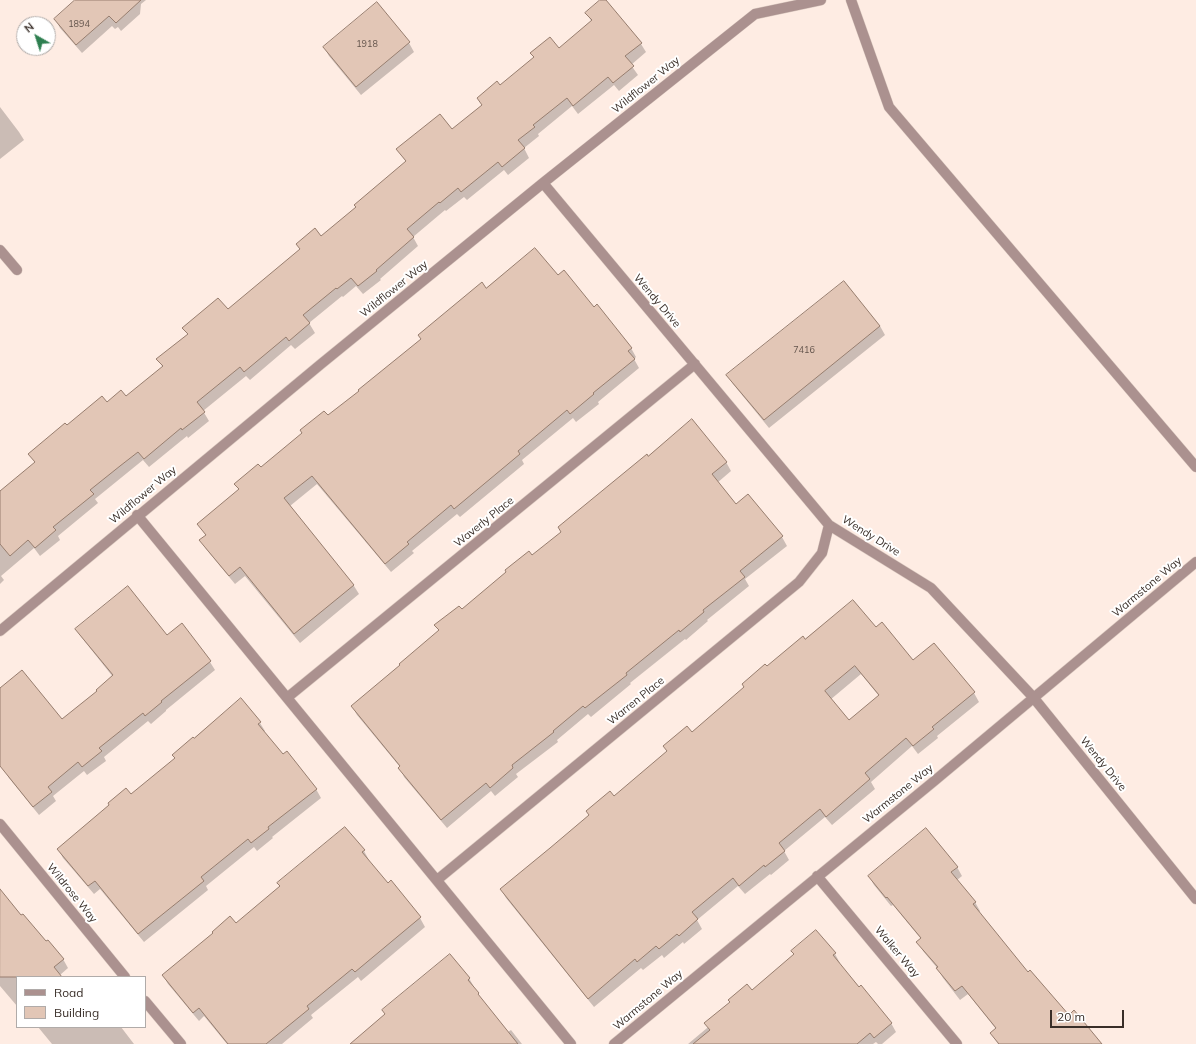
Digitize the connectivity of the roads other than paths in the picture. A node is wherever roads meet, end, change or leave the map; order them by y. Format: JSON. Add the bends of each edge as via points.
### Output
{"nodes":[{"id":1,"x":821,"y":0,"type":"edge"},
{"id":2,"x":851,"y":0,"type":"edge"},
{"id":3,"x":543,"y":183,"type":"junction"},
{"id":4,"x":0,"y":250,"type":"edge"},
{"id":5,"x":17,"y":270,"type":"dead end"},
{"id":6,"x":695,"y":364,"type":"junction"},
{"id":7,"x":1196,"y":467,"type":"edge"},
{"id":8,"x":137,"y":516,"type":"junction"},
{"id":9,"x":829,"y":525,"type":"junction"},
{"id":10,"x":1196,"y":562,"type":"edge"},
{"id":11,"x":0,"y":631,"type":"edge"},
{"id":12,"x":288,"y":697,"type":"junction"},
{"id":13,"x":1033,"y":697,"type":"junction"},
{"id":14,"x":0,"y":824,"type":"edge"},
{"id":15,"x":817,"y":876,"type":"junction"},
{"id":16,"x":437,"y":880,"type":"junction"},
{"id":17,"x":1196,"y":899,"type":"edge"},
{"id":18,"x":124,"y":976,"type":"edge"},
{"id":19,"x":146,"y":1002,"type":"edge"},
{"id":20,"x":181,"y":1044,"type":"edge"},
{"id":21,"x":571,"y":1044,"type":"edge"},
{"id":22,"x":614,"y":1044,"type":"edge"},
{"id":23,"x":957,"y":1044,"type":"edge"}],
"edges":[{"from":1,"to":3,"type":"street","name":"Wildflower Way","via":[[754,14]]},
{"from":2,"to":7,"type":"street","via":[[889,107]]},
{"from":3,"to":6,"type":"street","name":"Wendy Drive"},
{"from":3,"to":8,"type":"street","name":"Wildflower Way"},
{"from":4,"to":5,"type":"street"},
{"from":6,"to":9,"type":"street","name":"Wendy Drive"},
{"from":6,"to":12,"type":"street","name":"Waverly Place"},
{"from":8,"to":11,"type":"street","name":"Wildflower Way"},
{"from":8,"to":12,"type":"street"},
{"from":9,"to":13,"type":"street","name":"Wendy Drive","via":[[931,588]]},
{"from":9,"to":16,"type":"street","name":"Warren Place","via":[[822,554],[800,582]]},
{"from":10,"to":13,"type":"street","name":"Warmstone Way"},
{"from":12,"to":16,"type":"street"},
{"from":13,"to":15,"type":"street","name":"Warmstone Way"},
{"from":13,"to":17,"type":"street","name":"Wendy Drive"},
{"from":14,"to":18,"type":"street","name":"Wildrose Way"},
{"from":15,"to":22,"type":"street","name":"Warmstone Way"},
{"from":15,"to":23,"type":"street","name":"Walker Way"},
{"from":16,"to":21,"type":"street"},
{"from":19,"to":20,"type":"street"}]}
